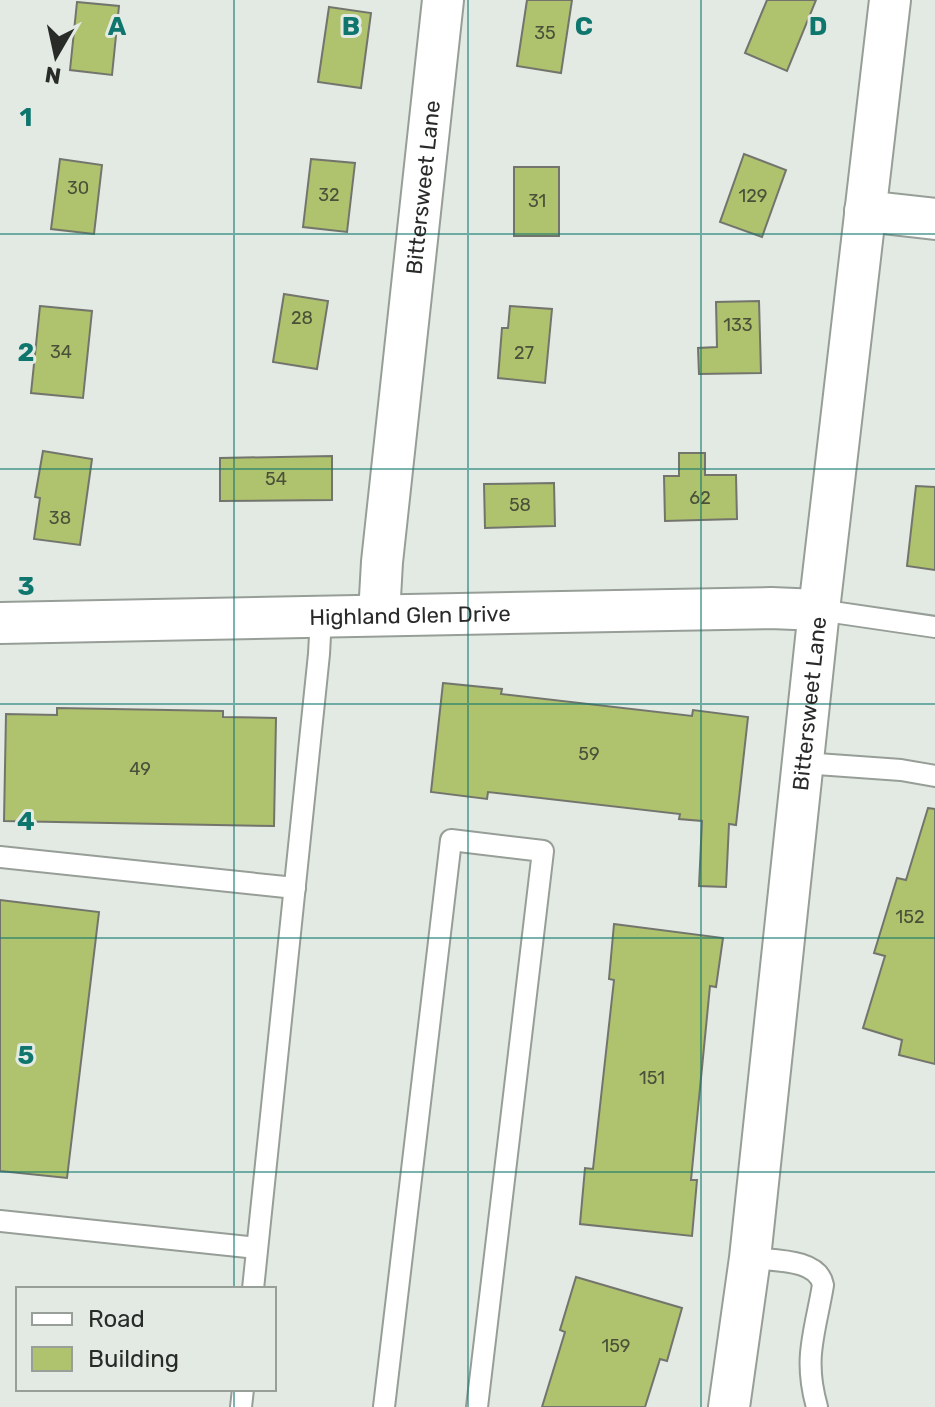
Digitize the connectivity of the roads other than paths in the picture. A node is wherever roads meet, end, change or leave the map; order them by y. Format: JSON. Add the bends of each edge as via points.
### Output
{"nodes":[{"id":1,"x":443,"y":0,"type":"edge"},
{"id":2,"x":890,"y":0,"type":"edge"},
{"id":3,"x":865,"y":211,"type":"junction"},
{"id":4,"x":935,"y":219,"type":"edge"},
{"id":5,"x":819,"y":610,"type":"junction"},
{"id":6,"x":379,"y":615,"type":"junction"},
{"id":7,"x":321,"y":616,"type":"junction"},
{"id":8,"x":0,"y":623,"type":"edge"},
{"id":9,"x":935,"y":627,"type":"edge"},
{"id":10,"x":803,"y":763,"type":"junction"},
{"id":11,"x":935,"y":776,"type":"edge"},
{"id":12,"x":0,"y":857,"type":"edge"},
{"id":13,"x":295,"y":888,"type":"junction"},
{"id":14,"x":0,"y":1221,"type":"edge"},
{"id":15,"x":257,"y":1248,"type":"junction"},
{"id":16,"x":750,"y":1258,"type":"junction"},
{"id":17,"x":253,"y":1287,"type":"edge"},
{"id":18,"x":384,"y":1407,"type":"edge"},
{"id":19,"x":477,"y":1407,"type":"edge"},
{"id":20,"x":729,"y":1407,"type":"edge"},
{"id":21,"x":817,"y":1407,"type":"edge"}],
"edges":[{"from":1,"to":6,"type":"street","name":"Bittersweet Lane"},
{"from":2,"to":3,"type":"street","name":"Bittersweet Lane"},
{"from":3,"to":4,"type":"street"},
{"from":3,"to":5,"type":"street","name":"Bittersweet Lane"},
{"from":5,"to":6,"type":"street","name":"Highland Glen Drive"},
{"from":5,"to":9,"type":"lane"},
{"from":5,"to":10,"type":"street","name":"Bittersweet Lane"},
{"from":6,"to":7,"type":"street","name":"Highland Glen Drive"},
{"from":7,"to":8,"type":"street","name":"Highland Glen Drive"},
{"from":7,"to":13,"type":"lane"},
{"from":10,"to":11,"type":"lane"},
{"from":10,"to":16,"type":"street","name":"Bittersweet Lane"},
{"from":12,"to":13,"type":"lane"},
{"from":13,"to":15,"type":"lane"},
{"from":14,"to":15,"type":"lane"},
{"from":15,"to":17,"type":"lane"},
{"from":16,"to":20,"type":"street","name":"Bittersweet Lane"},
{"from":16,"to":21,"type":"lane","via":[[810,1267],[821,1276],[809,1360]]},
{"from":18,"to":19,"type":"lane","via":[[451,840],[543,851]]}]}
